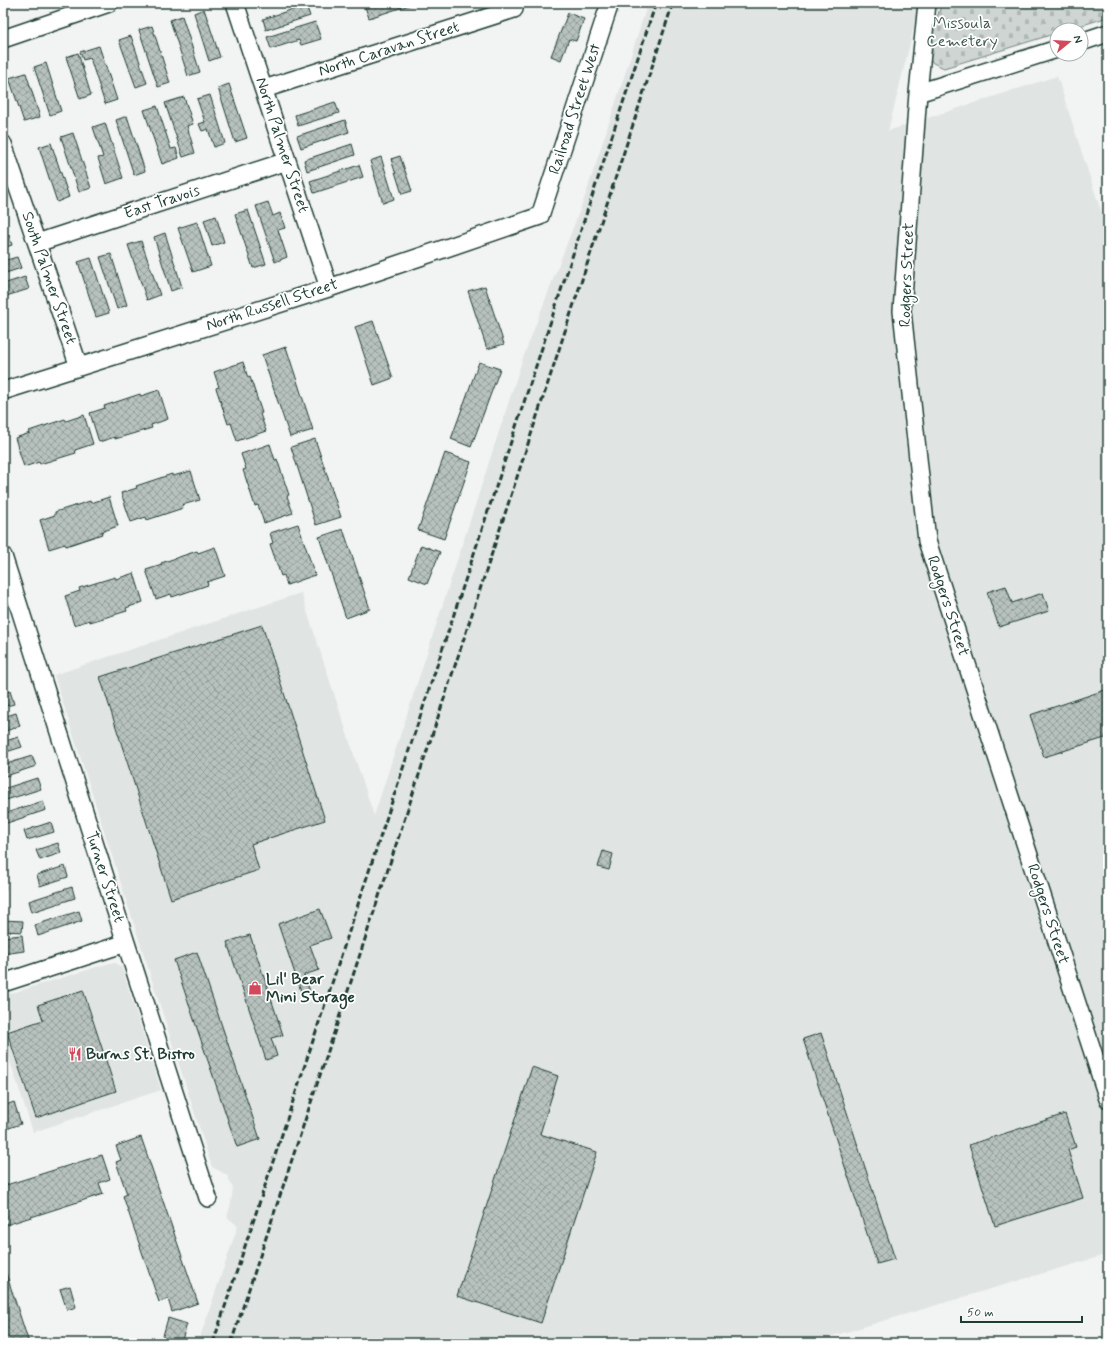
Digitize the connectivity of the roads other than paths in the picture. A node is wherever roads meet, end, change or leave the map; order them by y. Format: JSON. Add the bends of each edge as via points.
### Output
{"nodes":[{"id":1,"x":109,"y":3,"type":"edge"},
{"id":2,"x":235,"y":3,"type":"edge"},
{"id":3,"x":610,"y":3,"type":"edge"},
{"id":4,"x":927,"y":3,"type":"edge"},
{"id":5,"x":514,"y":9,"type":"dead end"},
{"id":6,"x":1108,"y":33,"type":"edge"},
{"id":7,"x":3,"y":39,"type":"edge"},
{"id":8,"x":1089,"y":39,"type":"edge"},
{"id":9,"x":1049,"y":52,"type":"edge"},
{"id":10,"x":264,"y":89,"type":"junction"},
{"id":11,"x":918,"y":93,"type":"junction"},
{"id":12,"x":3,"y":144,"type":"edge"},
{"id":13,"x":287,"y":161,"type":"junction"},
{"id":14,"x":7,"y":172,"type":"edge"},
{"id":15,"x":540,"y":216,"type":"joint"},
{"id":16,"x":37,"y":243,"type":"junction"},
{"id":17,"x":329,"y":288,"type":"junction"},
{"id":18,"x":79,"y":366,"type":"junction"},
{"id":19,"x":3,"y":391,"type":"edge"},
{"id":20,"x":3,"y":556,"type":"edge"},
{"id":21,"x":126,"y":944,"type":"junction"},
{"id":22,"x":3,"y":983,"type":"edge"},
{"id":23,"x":1108,"y":1099,"type":"edge"},
{"id":24,"x":208,"y":1198,"type":"dead end"}],
"edges":[{"from":1,"to":7,"type":"street"},
{"from":2,"to":10,"type":"street","name":"North Palmer Street"},
{"from":3,"to":15,"type":"street","name":"Railroad Street West"},
{"from":4,"to":11,"type":"street","name":"Rodgers Street"},
{"from":5,"to":10,"type":"street","name":"North Caravan Street"},
{"from":6,"to":8,"type":"street"},
{"from":9,"to":11,"type":"street"},
{"from":10,"to":13,"type":"street","name":"North Palmer Street"},
{"from":11,"to":23,"type":"street","name":"Rodgers Street","via":[[902,311],[927,541]]},
{"from":12,"to":14,"type":"street","name":"South Palmer Street"},
{"from":13,"to":16,"type":"street","name":"East Travois"},
{"from":13,"to":17,"type":"street","name":"North Palmer Street"},
{"from":14,"to":16,"type":"street","name":"South Palmer Street"},
{"from":15,"to":17,"type":"street","name":"North Russell Street"},
{"from":16,"to":18,"type":"street","name":"South Palmer Street"},
{"from":17,"to":18,"type":"street","name":"North Russell Street"},
{"from":18,"to":19,"type":"street","name":"North Russell Street"},
{"from":20,"to":21,"type":"street","name":"Turner Street"},
{"from":21,"to":22,"type":"street"},
{"from":21,"to":24,"type":"street","name":"Turner Street"}]}
